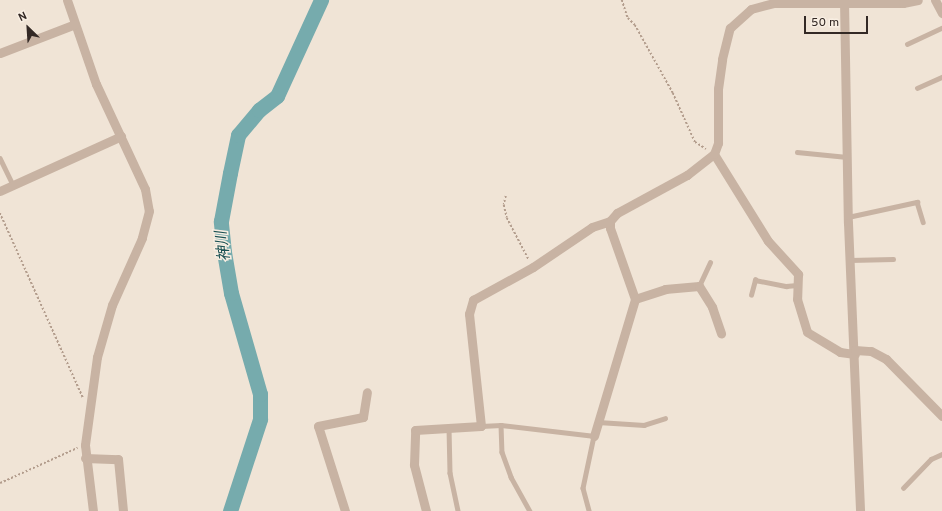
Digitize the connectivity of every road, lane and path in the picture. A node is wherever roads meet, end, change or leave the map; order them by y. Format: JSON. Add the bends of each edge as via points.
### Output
{"nodes":[{"id":1,"x":67,"y":0,"type":"edge"},
{"id":2,"x":622,"y":0,"type":"edge"},
{"id":3,"x":918,"y":0,"type":"edge"},
{"id":4,"x":936,"y":0,"type":"edge"},
{"id":5,"x":844,"y":2,"type":"edge"},
{"id":6,"x":751,"y":4,"type":"edge"},
{"id":7,"x":942,"y":14,"type":"edge"},
{"id":8,"x":75,"y":24,"type":"junction"},
{"id":9,"x":942,"y":28,"type":"edge"},
{"id":10,"x":907,"y":44,"type":"dead end"},
{"id":11,"x":0,"y":53,"type":"edge"},
{"id":12,"x":942,"y":78,"type":"edge"},
{"id":13,"x":917,"y":88,"type":"dead end"},
{"id":14,"x":121,"y":136,"type":"junction"},
{"id":15,"x":797,"y":152,"type":"dead end"},
{"id":16,"x":714,"y":154,"type":"junction"},
{"id":17,"x":847,"y":157,"type":"junction"},
{"id":18,"x":0,"y":158,"type":"edge"},
{"id":19,"x":13,"y":185,"type":"junction"},
{"id":20,"x":0,"y":191,"type":"edge"},
{"id":21,"x":506,"y":196,"type":"dead end"},
{"id":22,"x":0,"y":214,"type":"edge"},
{"id":23,"x":848,"y":217,"type":"junction"},
{"id":24,"x":610,"y":221,"type":"junction"},
{"id":25,"x":923,"y":222,"type":"dead end"},
{"id":26,"x":893,"y":259,"type":"dead end"},
{"id":27,"x":850,"y":260,"type":"junction"},
{"id":28,"x":710,"y":262,"type":"dead end"},
{"id":29,"x":533,"y":267,"type":"junction"},
{"id":30,"x":797,"y":285,"type":"junction"},
{"id":31,"x":699,"y":286,"type":"junction"},
{"id":32,"x":751,"y":296,"type":"dead end"},
{"id":33,"x":635,"y":299,"type":"junction"},
{"id":34,"x":721,"y":333,"type":"dead end"},
{"id":35,"x":855,"y":352,"type":"junction"},
{"id":36,"x":367,"y":392,"type":"dead end"},
{"id":37,"x":83,"y":400,"type":"dead end"},
{"id":38,"x":941,"y":413,"type":"edge"},
{"id":39,"x":665,"y":418,"type":"dead end"},
{"id":40,"x":598,"y":422,"type":"junction"},
{"id":41,"x":500,"y":425,"type":"junction"},
{"id":42,"x":481,"y":426,"type":"junction"},
{"id":43,"x":449,"y":428,"type":"junction"},
{"id":44,"x":594,"y":436,"type":"junction"},
{"id":45,"x":85,"y":445,"type":"junction"},
{"id":46,"x":942,"y":454,"type":"edge"},
{"id":47,"x":85,"y":458,"type":"junction"},
{"id":48,"x":0,"y":483,"type":"edge"},
{"id":49,"x":903,"y":488,"type":"dead end"},
{"id":50,"x":93,"y":511,"type":"edge"},
{"id":51,"x":123,"y":511,"type":"edge"},
{"id":52,"x":345,"y":511,"type":"edge"},
{"id":53,"x":426,"y":511,"type":"edge"},
{"id":54,"x":458,"y":511,"type":"edge"},
{"id":55,"x":530,"y":511,"type":"edge"},
{"id":56,"x":589,"y":511,"type":"edge"},
{"id":57,"x":860,"y":511,"type":"edge"}],
"edges":[{"from":1,"to":8,"type":"street"},
{"from":2,"to":16,"type":"path","via":[[628,18],[635,25],[673,93],[695,142]]},
{"from":3,"to":5,"type":"street","via":[[903,3]]},
{"from":4,"to":7,"type":"street"},
{"from":5,"to":6,"type":"street"},
{"from":5,"to":17,"type":"street"},
{"from":6,"to":16,"type":"street","via":[[730,28],[722,59],[718,89],[718,143]]},
{"from":8,"to":11,"type":"street"},
{"from":8,"to":14,"type":"street","via":[[96,84]]},
{"from":9,"to":10,"type":"lane"},
{"from":12,"to":13,"type":"lane"},
{"from":14,"to":19,"type":"street"},
{"from":14,"to":45,"type":"street","via":[[146,189],[149,219],[106,320],[97,357]]},
{"from":15,"to":17,"type":"lane"},
{"from":16,"to":24,"type":"street","via":[[687,175],[617,213]]},
{"from":16,"to":30,"type":"street","via":[[768,241],[798,274]]},
{"from":17,"to":23,"type":"street"},
{"from":18,"to":19,"type":"lane"},
{"from":19,"to":20,"type":"street"},
{"from":21,"to":29,"type":"path","via":[[504,205],[507,218]]},
{"from":22,"to":37,"type":"path"},
{"from":23,"to":25,"type":"lane","via":[[917,202]]},
{"from":23,"to":27,"type":"street"},
{"from":24,"to":29,"type":"street","via":[[592,227]]},
{"from":24,"to":33,"type":"street","via":[[610,228]]},
{"from":26,"to":27,"type":"lane"},
{"from":27,"to":35,"type":"street"},
{"from":28,"to":31,"type":"lane"},
{"from":29,"to":42,"type":"street","via":[[479,296],[469,307]]},
{"from":30,"to":32,"type":"lane","via":[[786,286],[755,280]]},
{"from":30,"to":35,"type":"street","via":[[807,332],[840,352]]},
{"from":31,"to":33,"type":"street","via":[[665,289]]},
{"from":31,"to":34,"type":"street","via":[[712,307]]},
{"from":33,"to":40,"type":"street"},
{"from":35,"to":38,"type":"street","via":[[871,351],[886,359]]},
{"from":35,"to":57,"type":"street"},
{"from":36,"to":52,"type":"street","via":[[363,417],[318,426]]},
{"from":39,"to":40,"type":"lane","via":[[644,426]]},
{"from":40,"to":44,"type":"street"},
{"from":41,"to":42,"type":"lane"},
{"from":41,"to":44,"type":"lane"},
{"from":41,"to":55,"type":"lane","via":[[502,452],[511,477]]},
{"from":42,"to":43,"type":"street"},
{"from":43,"to":53,"type":"street","via":[[415,430],[414,465]]},
{"from":43,"to":54,"type":"lane","via":[[450,473]]},
{"from":44,"to":56,"type":"lane","via":[[583,488]]},
{"from":45,"to":47,"type":"street"},
{"from":45,"to":48,"type":"path"},
{"from":46,"to":49,"type":"lane","via":[[931,459]]},
{"from":47,"to":50,"type":"street"},
{"from":47,"to":51,"type":"street","via":[[118,459]]}]}
